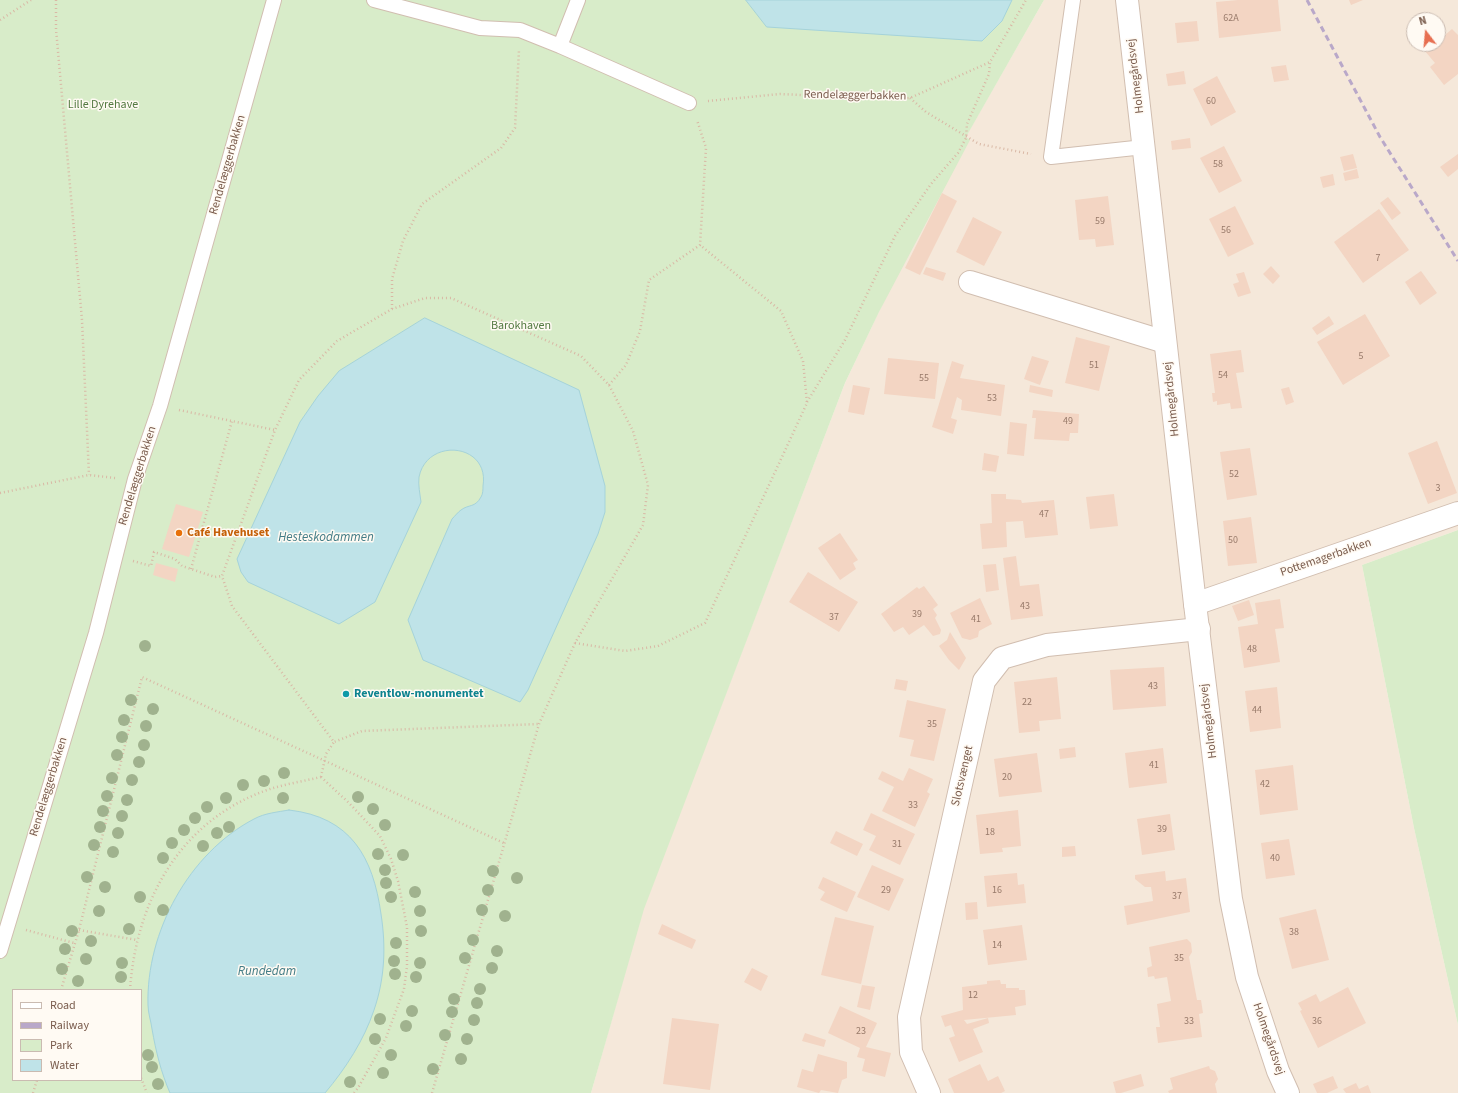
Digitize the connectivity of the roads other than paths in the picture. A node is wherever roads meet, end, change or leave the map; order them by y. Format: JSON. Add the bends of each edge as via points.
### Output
{"nodes":[{"id":1,"x":274,"y":0,"type":"edge"},
{"id":2,"x":374,"y":0,"type":"edge"},
{"id":3,"x":578,"y":0,"type":"edge"},
{"id":4,"x":1072,"y":0,"type":"edge"},
{"id":5,"x":1127,"y":0,"type":"edge"},
{"id":6,"x":560,"y":46,"type":"junction"},
{"id":7,"x":689,"y":102,"type":"road end"},
{"id":8,"x":1144,"y":147,"type":"junction"},
{"id":9,"x":970,"y":282,"type":"dead end"},
{"id":10,"x":1165,"y":342,"type":"junction"},
{"id":11,"x":1458,"y":513,"type":"edge"},
{"id":12,"x":1195,"y":604,"type":"junction"},
{"id":13,"x":1199,"y":629,"type":"junction"},
{"id":14,"x":0,"y":951,"type":"edge"},
{"id":15,"x":929,"y":1093,"type":"edge"},
{"id":16,"x":1288,"y":1093,"type":"edge"}],
"edges":[{"from":1,"to":14,"type":"lane","name":"Rendelæggerbakken","via":[[160,406],[135,479],[96,633]]},
{"from":2,"to":6,"type":"lane","via":[[480,28],[520,30]]},
{"from":3,"to":6,"type":"lane"},
{"from":4,"to":8,"type":"lane","via":[[1051,157]]},
{"from":5,"to":8,"type":"street","name":"Holmegårdsvej"},
{"from":6,"to":7,"type":"lane"},
{"from":8,"to":10,"type":"street","name":"Holmegårdsvej"},
{"from":9,"to":10,"type":"street"},
{"from":10,"to":12,"type":"street","name":"Holmegårdsvej"},
{"from":11,"to":12,"type":"street","name":"Pottemagerbakken"},
{"from":12,"to":13,"type":"street","name":"Holmegårdsvej"},
{"from":13,"to":15,"type":"street","name":"Slotsvænget","via":[[1047,645],[1002,658],[984,681],[909,1017],[911,1052]]},
{"from":13,"to":16,"type":"street","name":"Holmegårdsvej","via":[[1231,899],[1247,977],[1278,1071]]}]}
